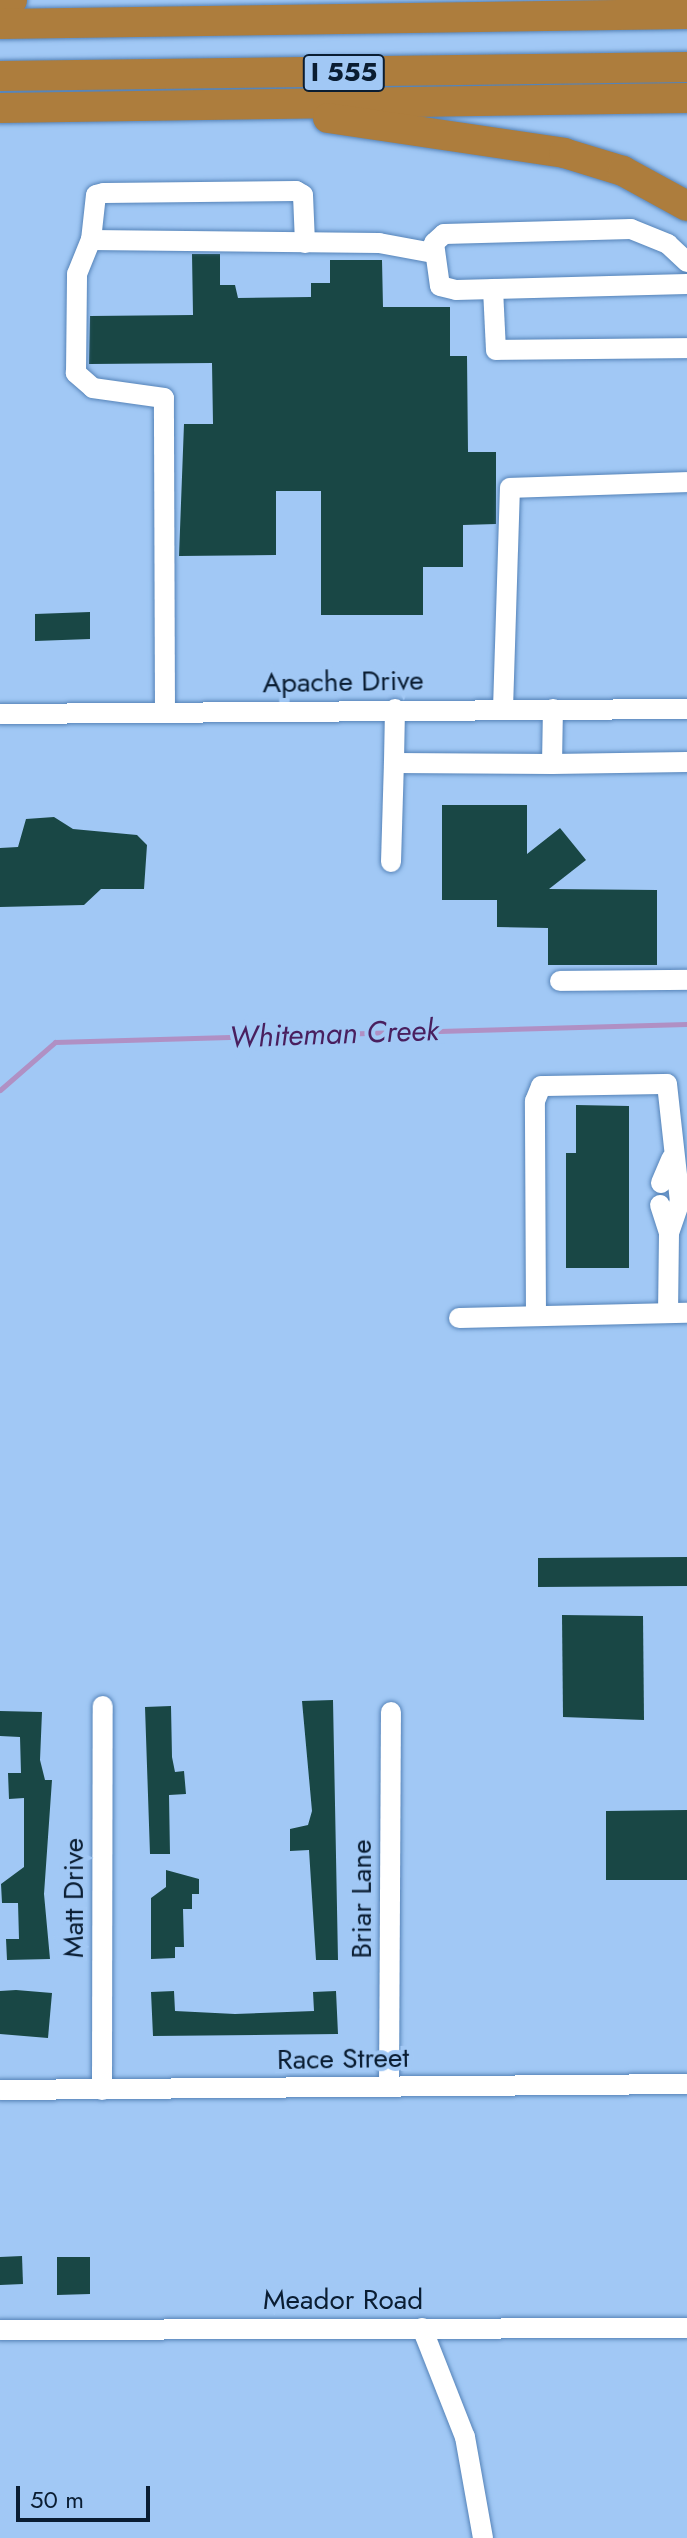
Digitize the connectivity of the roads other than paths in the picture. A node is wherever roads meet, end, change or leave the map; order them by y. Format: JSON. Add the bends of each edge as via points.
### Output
{"nodes":[{"id":1,"x":0,"y":0,"type":"edge"},
{"id":2,"x":12,"y":0,"type":"edge"},
{"id":3,"x":687,"y":14,"type":"edge"},
{"id":4,"x":0,"y":24,"type":"edge"},
{"id":5,"x":687,"y":67,"type":"edge"},
{"id":6,"x":0,"y":76,"type":"edge"},
{"id":7,"x":687,"y":98,"type":"edge"},
{"id":8,"x":287,"y":104,"type":"junction"},
{"id":9,"x":0,"y":108,"type":"edge"},
{"id":10,"x":687,"y":206,"type":"edge"},
{"id":11,"x":91,"y":240,"type":"junction"},
{"id":12,"x":305,"y":243,"type":"junction"},
{"id":13,"x":433,"y":253,"type":"junction"},
{"id":14,"x":687,"y":262,"type":"edge"},
{"id":15,"x":687,"y":284,"type":"edge"},
{"id":16,"x":493,"y":289,"type":"junction"},
{"id":17,"x":687,"y":348,"type":"edge"},
{"id":18,"x":687,"y":482,"type":"edge"},
{"id":19,"x":395,"y":709,"type":"junction"},
{"id":20,"x":503,"y":709,"type":"junction"},
{"id":21,"x":553,"y":709,"type":"junction"},
{"id":22,"x":687,"y":709,"type":"edge"},
{"id":23,"x":165,"y":713,"type":"junction"},
{"id":24,"x":0,"y":714,"type":"edge"},
{"id":25,"x":687,"y":762,"type":"edge"},
{"id":26,"x":394,"y":763,"type":"junction"},
{"id":27,"x":552,"y":764,"type":"junction"},
{"id":28,"x":391,"y":862,"type":"dead end"},
{"id":29,"x":687,"y":980,"type":"edge"},
{"id":30,"x":560,"y":981,"type":"dead end"},
{"id":31,"x":677,"y":1084,"type":"edge"},
{"id":32,"x":671,"y":1159,"type":"junction"},
{"id":33,"x":661,"y":1183,"type":"dead end"},
{"id":34,"x":660,"y":1205,"type":"dead end"},
{"id":35,"x":669,"y":1233,"type":"junction"},
{"id":36,"x":678,"y":1266,"type":"edge"},
{"id":37,"x":678,"y":1313,"type":"edge"},
{"id":38,"x":536,"y":1315,"type":"junction"},
{"id":39,"x":459,"y":1318,"type":"dead end"},
{"id":40,"x":103,"y":1706,"type":"dead end"},
{"id":41,"x":391,"y":1712,"type":"dead end"},
{"id":42,"x":687,"y":2084,"type":"edge"},
{"id":43,"x":389,"y":2087,"type":"junction"},
{"id":44,"x":0,"y":2090,"type":"edge"},
{"id":45,"x":102,"y":2090,"type":"junction"},
{"id":46,"x":422,"y":2328,"type":"junction"},
{"id":47,"x":687,"y":2328,"type":"edge"},
{"id":48,"x":0,"y":2330,"type":"edge"},
{"id":49,"x":483,"y":2538,"type":"edge"}],
"edges":[{"from":1,"to":2,"type":"highway"},
{"from":3,"to":4,"type":"highway","number":"I 555"},
{"from":5,"to":6,"type":"highway","number":"I 555"},
{"from":7,"to":8,"type":"highway"},
{"from":8,"to":9,"type":"highway"},
{"from":8,"to":10,"type":"highway","via":[[313,116],[564,153],[623,171]]},
{"from":11,"to":12,"type":"street"},
{"from":11,"to":12,"type":"street","via":[[96,195],[104,193],[296,191],[303,195]]},
{"from":11,"to":23,"type":"street","via":[[77,274],[76,373],[93,388],[164,398]]},
{"from":12,"to":13,"type":"street","via":[[379,243]]},
{"from":13,"to":14,"type":"street","via":[[444,234],[631,229],[668,244]]},
{"from":13,"to":16,"type":"street","via":[[440,286]]},
{"from":15,"to":16,"type":"street"},
{"from":16,"to":17,"type":"street","via":[[496,350]]},
{"from":18,"to":20,"type":"street","via":[[510,488]]},
{"from":19,"to":20,"type":"street","name":"Apache Drive"},
{"from":19,"to":23,"type":"street","name":"Apache Drive"},
{"from":19,"to":26,"type":"street"},
{"from":20,"to":21,"type":"street","name":"Apache Drive"},
{"from":21,"to":22,"type":"street","name":"Apache Drive"},
{"from":21,"to":27,"type":"street"},
{"from":23,"to":24,"type":"street","name":"Apache Drive"},
{"from":25,"to":27,"type":"street"},
{"from":26,"to":27,"type":"street"},
{"from":26,"to":28,"type":"street"},
{"from":29,"to":30,"type":"street"},
{"from":31,"to":32,"type":"street"},
{"from":31,"to":38,"type":"street","via":[[541,1086],[535,1101]]},
{"from":32,"to":33,"type":"street"},
{"from":32,"to":35,"type":"street","via":[[680,1201]]},
{"from":34,"to":35,"type":"street"},
{"from":35,"to":36,"type":"street"},
{"from":36,"to":37,"type":"street"},
{"from":37,"to":38,"type":"street"},
{"from":38,"to":39,"type":"street"},
{"from":40,"to":45,"type":"street","name":"Matt Drive"},
{"from":41,"to":43,"type":"street","name":"Briar Lane"},
{"from":42,"to":43,"type":"street","name":"Race Street"},
{"from":43,"to":45,"type":"street","name":"Race Street"},
{"from":44,"to":45,"type":"street","name":"Race Street"},
{"from":46,"to":47,"type":"street","name":"Meador Road"},
{"from":46,"to":48,"type":"street","name":"Meador Road"},
{"from":46,"to":49,"type":"street","via":[[465,2437]]}]}
